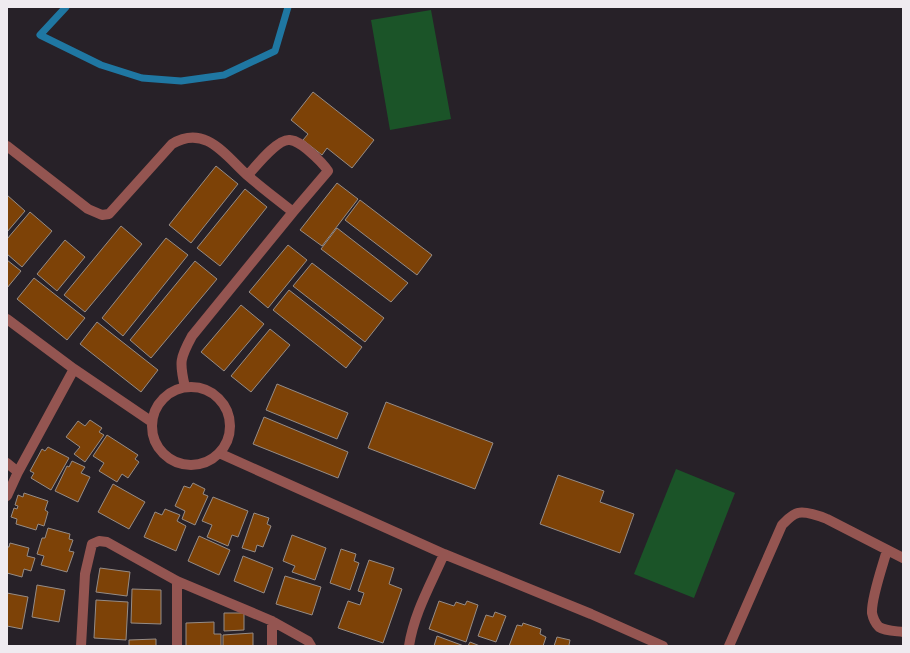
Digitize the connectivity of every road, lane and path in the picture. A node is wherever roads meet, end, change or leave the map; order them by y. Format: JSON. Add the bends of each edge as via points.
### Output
{"nodes":[{"id":1,"x":7,"y":146,"type":"edge"},
{"id":2,"x":248,"y":176,"type":"junction"},
{"id":3,"x":293,"y":212,"type":"junction"},
{"id":4,"x":7,"y":319,"type":"edge"},
{"id":5,"x":74,"y":369,"type":"junction"},
{"id":6,"x":185,"y":387,"type":"junction"},
{"id":7,"x":152,"y":422,"type":"junction"},
{"id":8,"x":220,"y":453,"type":"junction"},
{"id":9,"x":7,"y":463,"type":"edge"},
{"id":10,"x":18,"y":472,"type":"junction"},
{"id":11,"x":7,"y":496,"type":"edge"},
{"id":12,"x":887,"y":550,"type":"junction"},
{"id":13,"x":444,"y":554,"type":"junction"},
{"id":14,"x":903,"y":558,"type":"edge"},
{"id":15,"x":177,"y":581,"type":"junction"},
{"id":16,"x":272,"y":621,"type":"junction"},
{"id":17,"x":903,"y":632,"type":"edge"},
{"id":18,"x":81,"y":646,"type":"edge"},
{"id":19,"x":177,"y":646,"type":"edge"},
{"id":20,"x":272,"y":646,"type":"edge"},
{"id":21,"x":311,"y":646,"type":"edge"},
{"id":22,"x":409,"y":646,"type":"edge"},
{"id":23,"x":663,"y":646,"type":"edge"},
{"id":24,"x":729,"y":646,"type":"edge"}],
"edges":[{"from":1,"to":2,"type":"street","via":[[88,209],[102,215],[109,214],[172,144],[180,139],[196,137],[215,144]]},
{"from":2,"to":3,"type":"street"},
{"from":2,"to":3,"type":"street","via":[[283,140],[299,142],[323,163],[328,171]]},
{"from":3,"to":6,"type":"street","via":[[192,336],[183,351],[181,367]]},
{"from":4,"to":5,"type":"street"},
{"from":5,"to":7,"type":"street"},
{"from":5,"to":10,"type":"street"},
{"from":6,"to":7,"type":"street","via":[[173,391],[163,399],[156,409]]},
{"from":6,"to":8,"type":"street","via":[[207,390],[216,396],[228,413],[230,434]]},
{"from":7,"to":8,"type":"street","via":[[156,443],[170,459],[190,465],[201,464]]},
{"from":8,"to":13,"type":"street"},
{"from":9,"to":10,"type":"street"},
{"from":10,"to":11,"type":"street"},
{"from":12,"to":14,"type":"street"},
{"from":12,"to":17,"type":"street","via":[[872,613],[880,628]]},
{"from":12,"to":24,"type":"street","via":[[815,515],[798,513],[789,518],[782,525]]},
{"from":13,"to":22,"type":"street","via":[[420,606]]},
{"from":13,"to":23,"type":"street"},
{"from":15,"to":16,"type":"street"},
{"from":15,"to":18,"type":"street","via":[[107,542],[99,541],[92,544],[85,574]]},
{"from":15,"to":19,"type":"street"},
{"from":16,"to":20,"type":"street"},
{"from":16,"to":21,"type":"street","via":[[308,641]]}]}
